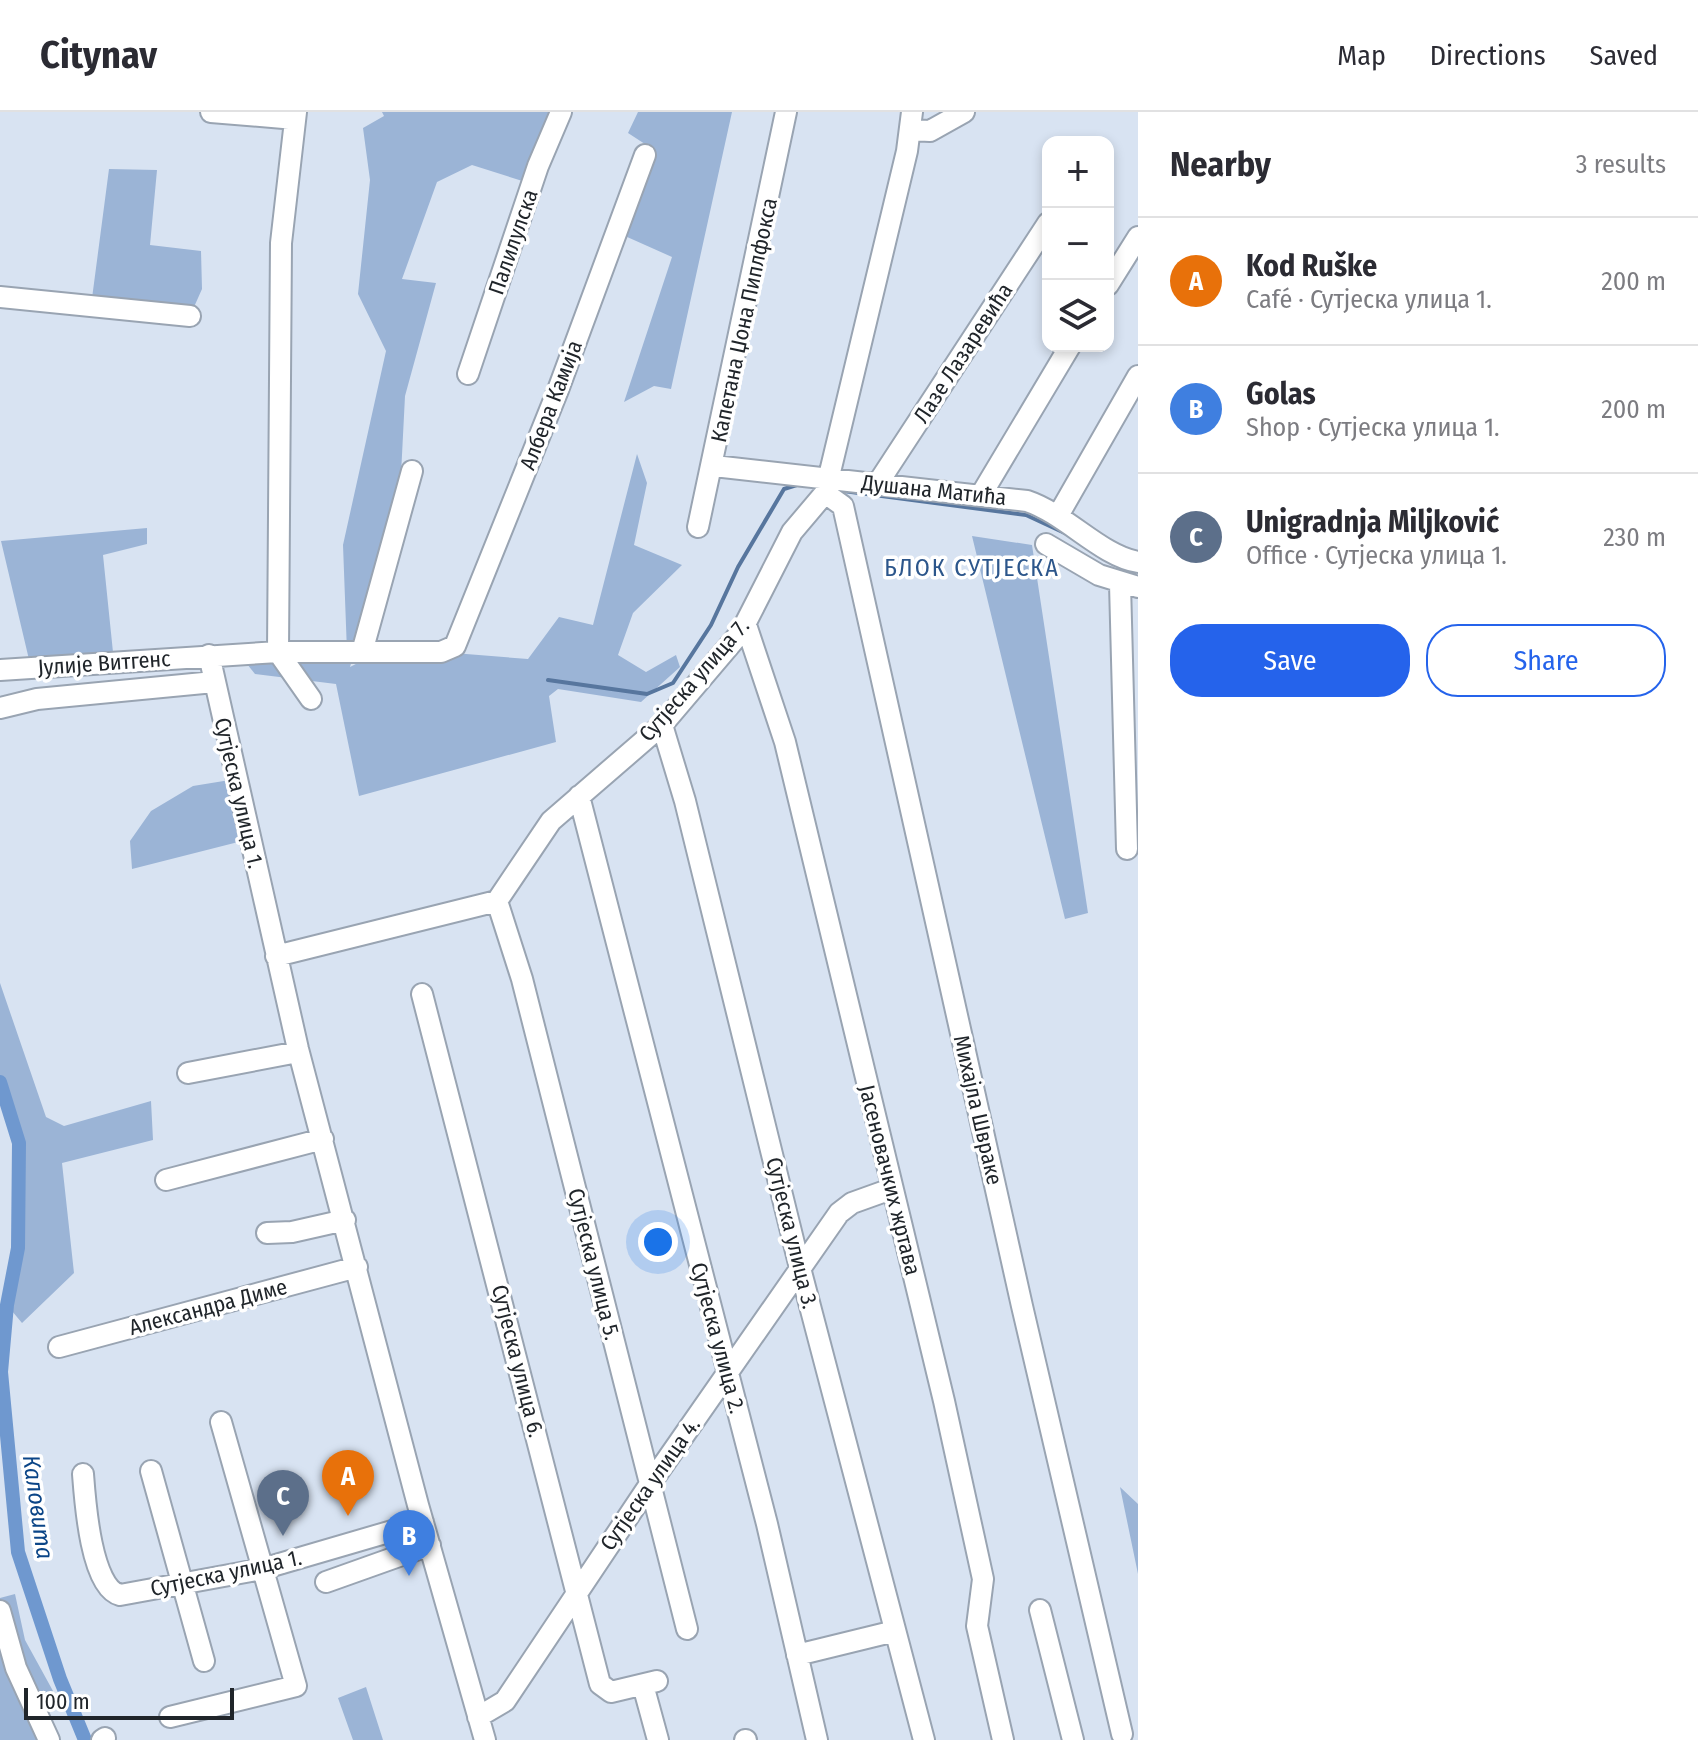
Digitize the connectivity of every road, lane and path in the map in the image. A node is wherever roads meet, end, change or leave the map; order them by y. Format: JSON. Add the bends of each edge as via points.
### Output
{"nodes":[{"id":1,"x":211,"y":112,"type":"edge"},
{"id":2,"x":561,"y":112,"type":"edge"},
{"id":3,"x":786,"y":112,"type":"edge"},
{"id":4,"x":964,"y":112,"type":"edge"},
{"id":5,"x":295,"y":115,"type":"edge"},
{"id":6,"x":911,"y":121,"type":"edge"},
{"id":7,"x":645,"y":155,"type":"dead end"},
{"id":8,"x":1042,"y":232,"type":"edge"},
{"id":9,"x":1138,"y":237,"type":"edge"},
{"id":10,"x":1111,"y":280,"type":"edge"},
{"id":11,"x":0,"y":297,"type":"edge"},
{"id":12,"x":190,"y":316,"type":"dead end"},
{"id":13,"x":1066,"y":352,"type":"edge"},
{"id":14,"x":468,"y":374,"type":"dead end"},
{"id":15,"x":1138,"y":376,"type":"edge"},
{"id":16,"x":714,"y":466,"type":"junction"},
{"id":17,"x":412,"y":471,"type":"dead end"},
{"id":18,"x":878,"y":483,"type":"junction"},
{"id":19,"x":827,"y":486,"type":"junction"},
{"id":20,"x":981,"y":495,"type":"junction"},
{"id":21,"x":1059,"y":514,"type":"junction"},
{"id":22,"x":698,"y":527,"type":"dead end"},
{"id":23,"x":1046,"y":544,"type":"dead end"},
{"id":24,"x":1138,"y":562,"type":"edge"},
{"id":25,"x":1129,"y":586,"type":"edge"},
{"id":26,"x":746,"y":625,"type":"junction"},
{"id":27,"x":278,"y":652,"type":"junction"},
{"id":28,"x":362,"y":652,"type":"junction"},
{"id":29,"x":209,"y":655,"type":"junction"},
{"id":30,"x":0,"y":670,"type":"edge"},
{"id":31,"x":214,"y":682,"type":"junction"},
{"id":32,"x":311,"y":699,"type":"dead end"},
{"id":33,"x":0,"y":708,"type":"edge"},
{"id":34,"x":662,"y":725,"type":"junction"},
{"id":35,"x":579,"y":796,"type":"junction"},
{"id":36,"x":1127,"y":849,"type":"dead end"},
{"id":37,"x":497,"y":901,"type":"junction"},
{"id":38,"x":276,"y":956,"type":"junction"},
{"id":39,"x":422,"y":994,"type":"dead end"},
{"id":40,"x":298,"y":1052,"type":"junction"},
{"id":41,"x":188,"y":1073,"type":"dead end"},
{"id":42,"x":323,"y":1139,"type":"junction"},
{"id":43,"x":166,"y":1180,"type":"dead end"},
{"id":44,"x":891,"y":1189,"type":"junction"},
{"id":45,"x":345,"y":1220,"type":"junction"},
{"id":46,"x":267,"y":1233,"type":"dead end"},
{"id":47,"x":357,"y":1267,"type":"junction"},
{"id":48,"x":800,"y":1268,"type":"junction"},
{"id":49,"x":59,"y":1347,"type":"dead end"},
{"id":50,"x":727,"y":1375,"type":"junction"},
{"id":51,"x":221,"y":1422,"type":"dead end"},
{"id":52,"x":151,"y":1471,"type":"dead end"},
{"id":53,"x":83,"y":1474,"type":"dead end"},
{"id":54,"x":650,"y":1484,"type":"junction"},
{"id":55,"x":423,"y":1522,"type":"junction"},
{"id":56,"x":430,"y":1545,"type":"junction"},
{"id":57,"x":262,"y":1569,"type":"junction"},
{"id":58,"x":326,"y":1582,"type":"dead end"},
{"id":59,"x":183,"y":1585,"type":"junction"},
{"id":60,"x":577,"y":1591,"type":"junction"},
{"id":61,"x":1040,"y":1610,"type":"dead end"},
{"id":62,"x":0,"y":1611,"type":"edge"},
{"id":63,"x":687,"y":1629,"type":"dead end"},
{"id":64,"x":895,"y":1631,"type":"junction"},
{"id":65,"x":797,"y":1655,"type":"junction"},
{"id":66,"x":204,"y":1661,"type":"dead end"},
{"id":67,"x":170,"y":1717,"type":"dead end"},
{"id":68,"x":478,"y":1717,"type":"junction"},
{"id":69,"x":1124,"y":1733,"type":"edge"},
{"id":70,"x":49,"y":1740,"type":"edge"},
{"id":71,"x":485,"y":1740,"type":"edge"},
{"id":72,"x":658,"y":1740,"type":"edge"},
{"id":73,"x":817,"y":1740,"type":"edge"},
{"id":74,"x":924,"y":1740,"type":"edge"},
{"id":75,"x":1003,"y":1740,"type":"edge"},
{"id":76,"x":1073,"y":1740,"type":"edge"}],
"edges":[{"from":1,"to":5,"type":"street"},
{"from":2,"to":14,"type":"street","name":"Палилулска"},
{"from":3,"to":16,"type":"street","name":"Капетана Џона Пиплфокса"},
{"from":4,"to":6,"type":"street","via":[[930,131]]},
{"from":5,"to":27,"type":"street","via":[[281,243]]},
{"from":6,"to":19,"type":"street","name":"Сутјеска улица 7."},
{"from":7,"to":28,"type":"street","name":"Албера Камија","via":[[460,636],[449,650]]},
{"from":8,"to":18,"type":"street","name":"Лазе Лазаревића"},
{"from":9,"to":10,"type":"street"},
{"from":11,"to":12,"type":"street"},
{"from":13,"to":20,"type":"street"},
{"from":15,"to":21,"type":"street"},
{"from":16,"to":19,"type":"street","name":"Душана Матића"},
{"from":16,"to":22,"type":"street","name":"Капетана Џона Пиплфокса"},
{"from":17,"to":28,"type":"street"},
{"from":18,"to":19,"type":"street","name":"Душана Матића"},
{"from":18,"to":20,"type":"street","name":"Душана Матића"},
{"from":19,"to":26,"type":"street","name":"Сутјеска улица 7.","via":[[792,532]]},
{"from":19,"to":69,"type":"street","name":"Михајла Швраке","via":[[843,506],[1015,1276]]},
{"from":20,"to":21,"type":"street","name":"Душана Матића","via":[[1027,501]]},
{"from":21,"to":24,"type":"street","name":"Душана Матића"},
{"from":23,"to":25,"type":"street"},
{"from":25,"to":36,"type":"street"},
{"from":26,"to":34,"type":"street","name":"Сутјеска улица 7."},
{"from":26,"to":44,"type":"street","name":"Јасеновачких жртава","via":[[785,742]]},
{"from":27,"to":28,"type":"street"},
{"from":27,"to":29,"type":"street"},
{"from":27,"to":32,"type":"street"},
{"from":29,"to":30,"type":"street","name":"Јулије Витгенс"},
{"from":29,"to":31,"type":"street","name":"Сутјеска улица 1."},
{"from":31,"to":33,"type":"street","via":[[37,699]]},
{"from":31,"to":38,"type":"street","name":"Сутјеска улица 1."},
{"from":34,"to":35,"type":"street","name":"Сутјеска улица 7."},
{"from":34,"to":48,"type":"street","name":"Сутјеска улица 3."},
{"from":35,"to":37,"type":"street","name":"Сутјеска улица 7.","via":[[543,831]]},
{"from":35,"to":50,"type":"street","name":"Сутјеска улица 2."},
{"from":37,"to":38,"type":"street"},
{"from":37,"to":54,"type":"street","name":"Сутјеска улица 5.","via":[[522,979]]},
{"from":38,"to":40,"type":"street","name":"Сутјеска улица 1."},
{"from":39,"to":60,"type":"street","name":"Сутјеска улица 6."},
{"from":40,"to":41,"type":"street"},
{"from":40,"to":42,"type":"street","name":"Сутјеска улица 1."},
{"from":42,"to":43,"type":"street"},
{"from":42,"to":45,"type":"street","name":"Сутјеска улица 1."},
{"from":44,"to":48,"type":"street","name":"Сутјеска улица 4.","via":[[845,1206]]},
{"from":44,"to":75,"type":"street","name":"Јасеновачких жртава","via":[[983,1579],[977,1626]]},
{"from":45,"to":46,"type":"street"},
{"from":45,"to":47,"type":"street","name":"Сутјеска улица 1."},
{"from":47,"to":49,"type":"street","name":"Александра Диме"},
{"from":47,"to":55,"type":"street","name":"Сутјеска улица 1."},
{"from":48,"to":50,"type":"street","name":"Сутјеска улица 4."},
{"from":48,"to":64,"type":"street","name":"Сутјеска улица 3."},
{"from":50,"to":54,"type":"street","name":"Сутјеска улица 4."},
{"from":50,"to":65,"type":"street","name":"Сутјеска улица 2."},
{"from":51,"to":57,"type":"street"},
{"from":52,"to":59,"type":"street"},
{"from":53,"to":59,"type":"street","name":"Сутјеска улица 1.","via":[[99,1569],[109,1590],[120,1595]]},
{"from":54,"to":60,"type":"street","name":"Сутјеска улица 4."},
{"from":54,"to":63,"type":"street","name":"Сутјеска улица 5."},
{"from":55,"to":56,"type":"street","name":"Сутјеска улица 1."},
{"from":55,"to":57,"type":"street","name":"Сутјеска улица 1."},
{"from":56,"to":58,"type":"street"},
{"from":56,"to":68,"type":"street","name":"Сутјеска улица 1."},
{"from":57,"to":59,"type":"street","name":"Сутјеска улица 1."},
{"from":57,"to":67,"type":"street","via":[[296,1686]]},
{"from":59,"to":66,"type":"street"},
{"from":60,"to":68,"type":"street","name":"Сутјеска улица 4.","via":[[505,1701]]},
{"from":60,"to":72,"type":"street","name":"Сутјеска улица 6.","via":[[600,1684],[611,1692],[650,1683]]},
{"from":61,"to":76,"type":"street"},
{"from":62,"to":70,"type":"street","via":[[16,1668]]},
{"from":64,"to":65,"type":"street"},
{"from":64,"to":74,"type":"street","name":"Сутјеска улица 3."},
{"from":65,"to":73,"type":"street","name":"Сутјеска улица 2."},
{"from":68,"to":71,"type":"street","name":"Сутјеска улица 1."}]}
